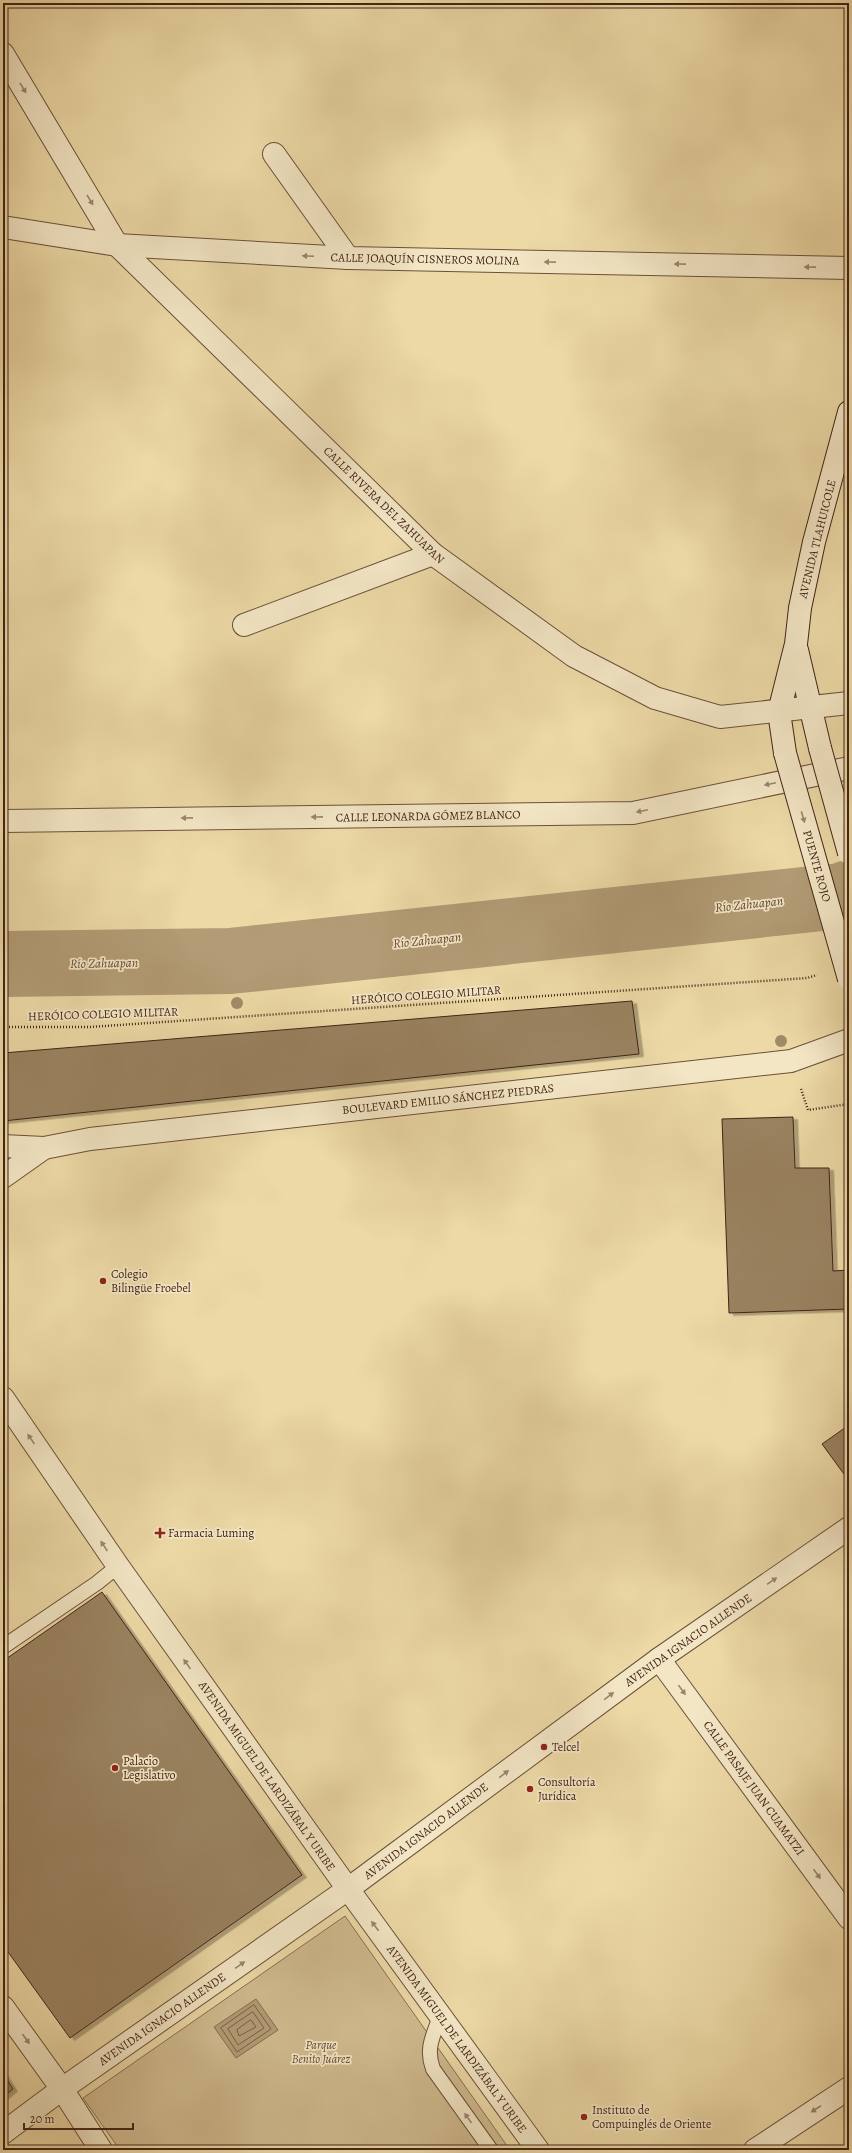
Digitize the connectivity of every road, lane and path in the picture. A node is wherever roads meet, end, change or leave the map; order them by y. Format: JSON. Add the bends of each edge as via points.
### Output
{"nodes":[{"id":1,"x":3,"y":54,"type":"edge"},
{"id":2,"x":274,"y":154,"type":"dead end"},
{"id":3,"x":3,"y":227,"type":"edge"},
{"id":4,"x":117,"y":245,"type":"junction"},
{"id":5,"x":348,"y":258,"type":"junction"},
{"id":6,"x":849,"y":268,"type":"edge"},
{"id":7,"x":849,"y":412,"type":"edge"},
{"id":8,"x":433,"y":554,"type":"junction"},
{"id":9,"x":244,"y":624,"type":"dead end"},
{"id":10,"x":796,"y":644,"type":"junction"},
{"id":11,"x":849,"y":703,"type":"edge"},
{"id":12,"x":810,"y":708,"type":"junction"},
{"id":13,"x":779,"y":712,"type":"junction"},
{"id":14,"x":785,"y":753,"type":"joint"},
{"id":15,"x":849,"y":768,"type":"edge"},
{"id":16,"x":3,"y":821,"type":"edge"},
{"id":17,"x":849,"y":853,"type":"edge"},
{"id":18,"x":821,"y":974,"type":"dead end"},
{"id":19,"x":849,"y":979,"type":"edge"},
{"id":20,"x":3,"y":1027,"type":"edge"},
{"id":21,"x":849,"y":1040,"type":"edge"},
{"id":22,"x":790,"y":1061,"type":"junction"},
{"id":23,"x":849,"y":1104,"type":"edge"},
{"id":24,"x":3,"y":1146,"type":"edge"},
{"id":25,"x":44,"y":1148,"type":"junction"},
{"id":26,"x":3,"y":1177,"type":"edge"},
{"id":27,"x":3,"y":1398,"type":"edge"},
{"id":28,"x":849,"y":1528,"type":"edge"},
{"id":29,"x":118,"y":1566,"type":"junction"},
{"id":30,"x":3,"y":1647,"type":"edge"},
{"id":31,"x":659,"y":1659,"type":"junction"},
{"id":32,"x":348,"y":1890,"type":"junction"},
{"id":33,"x":849,"y":1918,"type":"edge"},
{"id":34,"x":3,"y":2007,"type":"edge"},
{"id":35,"x":441,"y":2014,"type":"junction"},
{"id":36,"x":62,"y":2088,"type":"junction"},
{"id":37,"x":849,"y":2088,"type":"edge"},
{"id":38,"x":3,"y":2134,"type":"edge"},
{"id":39,"x":101,"y":2150,"type":"edge"},
{"id":40,"x":491,"y":2150,"type":"edge"},
{"id":41,"x":538,"y":2150,"type":"edge"},
{"id":42,"x":755,"y":2150,"type":"edge"}],
"edges":[{"from":1,"to":4,"type":"street","name":"CALLE RIVERA DEL ZAHUAPAN","one_way":true},
{"from":2,"to":5,"type":"street"},
{"from":3,"to":4,"type":"street","name":"CALLE JOAQUÍN CISNEROS MOLINA"},
{"from":5,"to":4,"type":"street","name":"CALLE JOAQUÍN CISNEROS MOLINA","one_way":true},
{"from":4,"to":8,"type":"street","name":"CALLE RIVERA DEL ZAHUAPAN"},
{"from":6,"to":5,"type":"street","name":"CALLE JOAQUÍN CISNEROS MOLINA","one_way":true},
{"from":7,"to":10,"type":"street","name":"AVENIDA TLAHUICOLE","via":[[813,550],[800,608]]},
{"from":8,"to":9,"type":"street"},
{"from":8,"to":13,"type":"street","name":"CALLE RIVERA DEL ZAHUAPAN","via":[[574,656],[655,698],[720,717]]},
{"from":10,"to":12,"type":"street","name":"AVENIDA TLAHUICOLE"},
{"from":10,"to":13,"type":"street","name":"AVENIDA TLAHUICOLE"},
{"from":11,"to":12,"type":"street","name":"CALLE RIVERA DEL ZAHUAPAN"},
{"from":12,"to":13,"type":"street","name":"CALLE RIVERA DEL ZAHUAPAN"},
{"from":12,"to":17,"type":"street","name":"AVENIDA TLAHUICOLE","bridge":true},
{"from":13,"to":14,"type":"street","name":"AVENIDA TLAHUICOLE"},
{"from":14,"to":19,"type":"street","name":"PUENTE ROJO","one_way":true,"bridge":true},
{"from":15,"to":16,"type":"street","name":"CALLE LEONARDA GÓMEZ BLANCO","one_way":true,"via":[[633,813]]},
{"from":18,"to":20,"type":"path","name":"HERÓICO COLEGIO MILITAR","via":[[807,978],[98,1026]]},
{"from":21,"to":22,"type":"street","name":"BOULEVARD EMILIO SÁNCHEZ PIEDRAS"},
{"from":22,"to":23,"type":"path","via":[[808,1110]]},
{"from":22,"to":25,"type":"street","name":"BOULEVARD EMILIO SÁNCHEZ PIEDRAS","via":[[90,1139]]},
{"from":24,"to":25,"type":"street"},
{"from":25,"to":26,"type":"street"},
{"from":29,"to":27,"type":"street","name":"AVENIDA MIGUEL DE LARDIZÁBAL Y URIBE","one_way":true},
{"from":31,"to":28,"type":"street","name":"AVENIDA IGNACIO ALLENDE","one_way":true},
{"from":29,"to":30,"type":"lane"},
{"from":32,"to":29,"type":"street","name":"AVENIDA MIGUEL DE LARDIZÁBAL Y URIBE","one_way":true},
{"from":32,"to":31,"type":"street","name":"AVENIDA IGNACIO ALLENDE","one_way":true},
{"from":31,"to":33,"type":"street","name":"CALLE PASAJE JUAN CUAMATZI","one_way":true},
{"from":35,"to":32,"type":"street","name":"AVENIDA MIGUEL DE LARDIZÁBAL Y URIBE","one_way":true},
{"from":36,"to":32,"type":"street","name":"AVENIDA IGNACIO ALLENDE","one_way":true},
{"from":34,"to":36,"type":"street","one_way":true},
{"from":40,"to":35,"type":"lane","one_way":true,"via":[[433,2069],[428,2057]]},
{"from":35,"to":41,"type":"street","name":"AVENIDA MIGUEL DE LARDIZÁBAL Y URIBE"},
{"from":36,"to":38,"type":"street","name":"AVENIDA IGNACIO ALLENDE"},
{"from":36,"to":39,"type":"street"},
{"from":37,"to":42,"type":"street","one_way":true}]}
